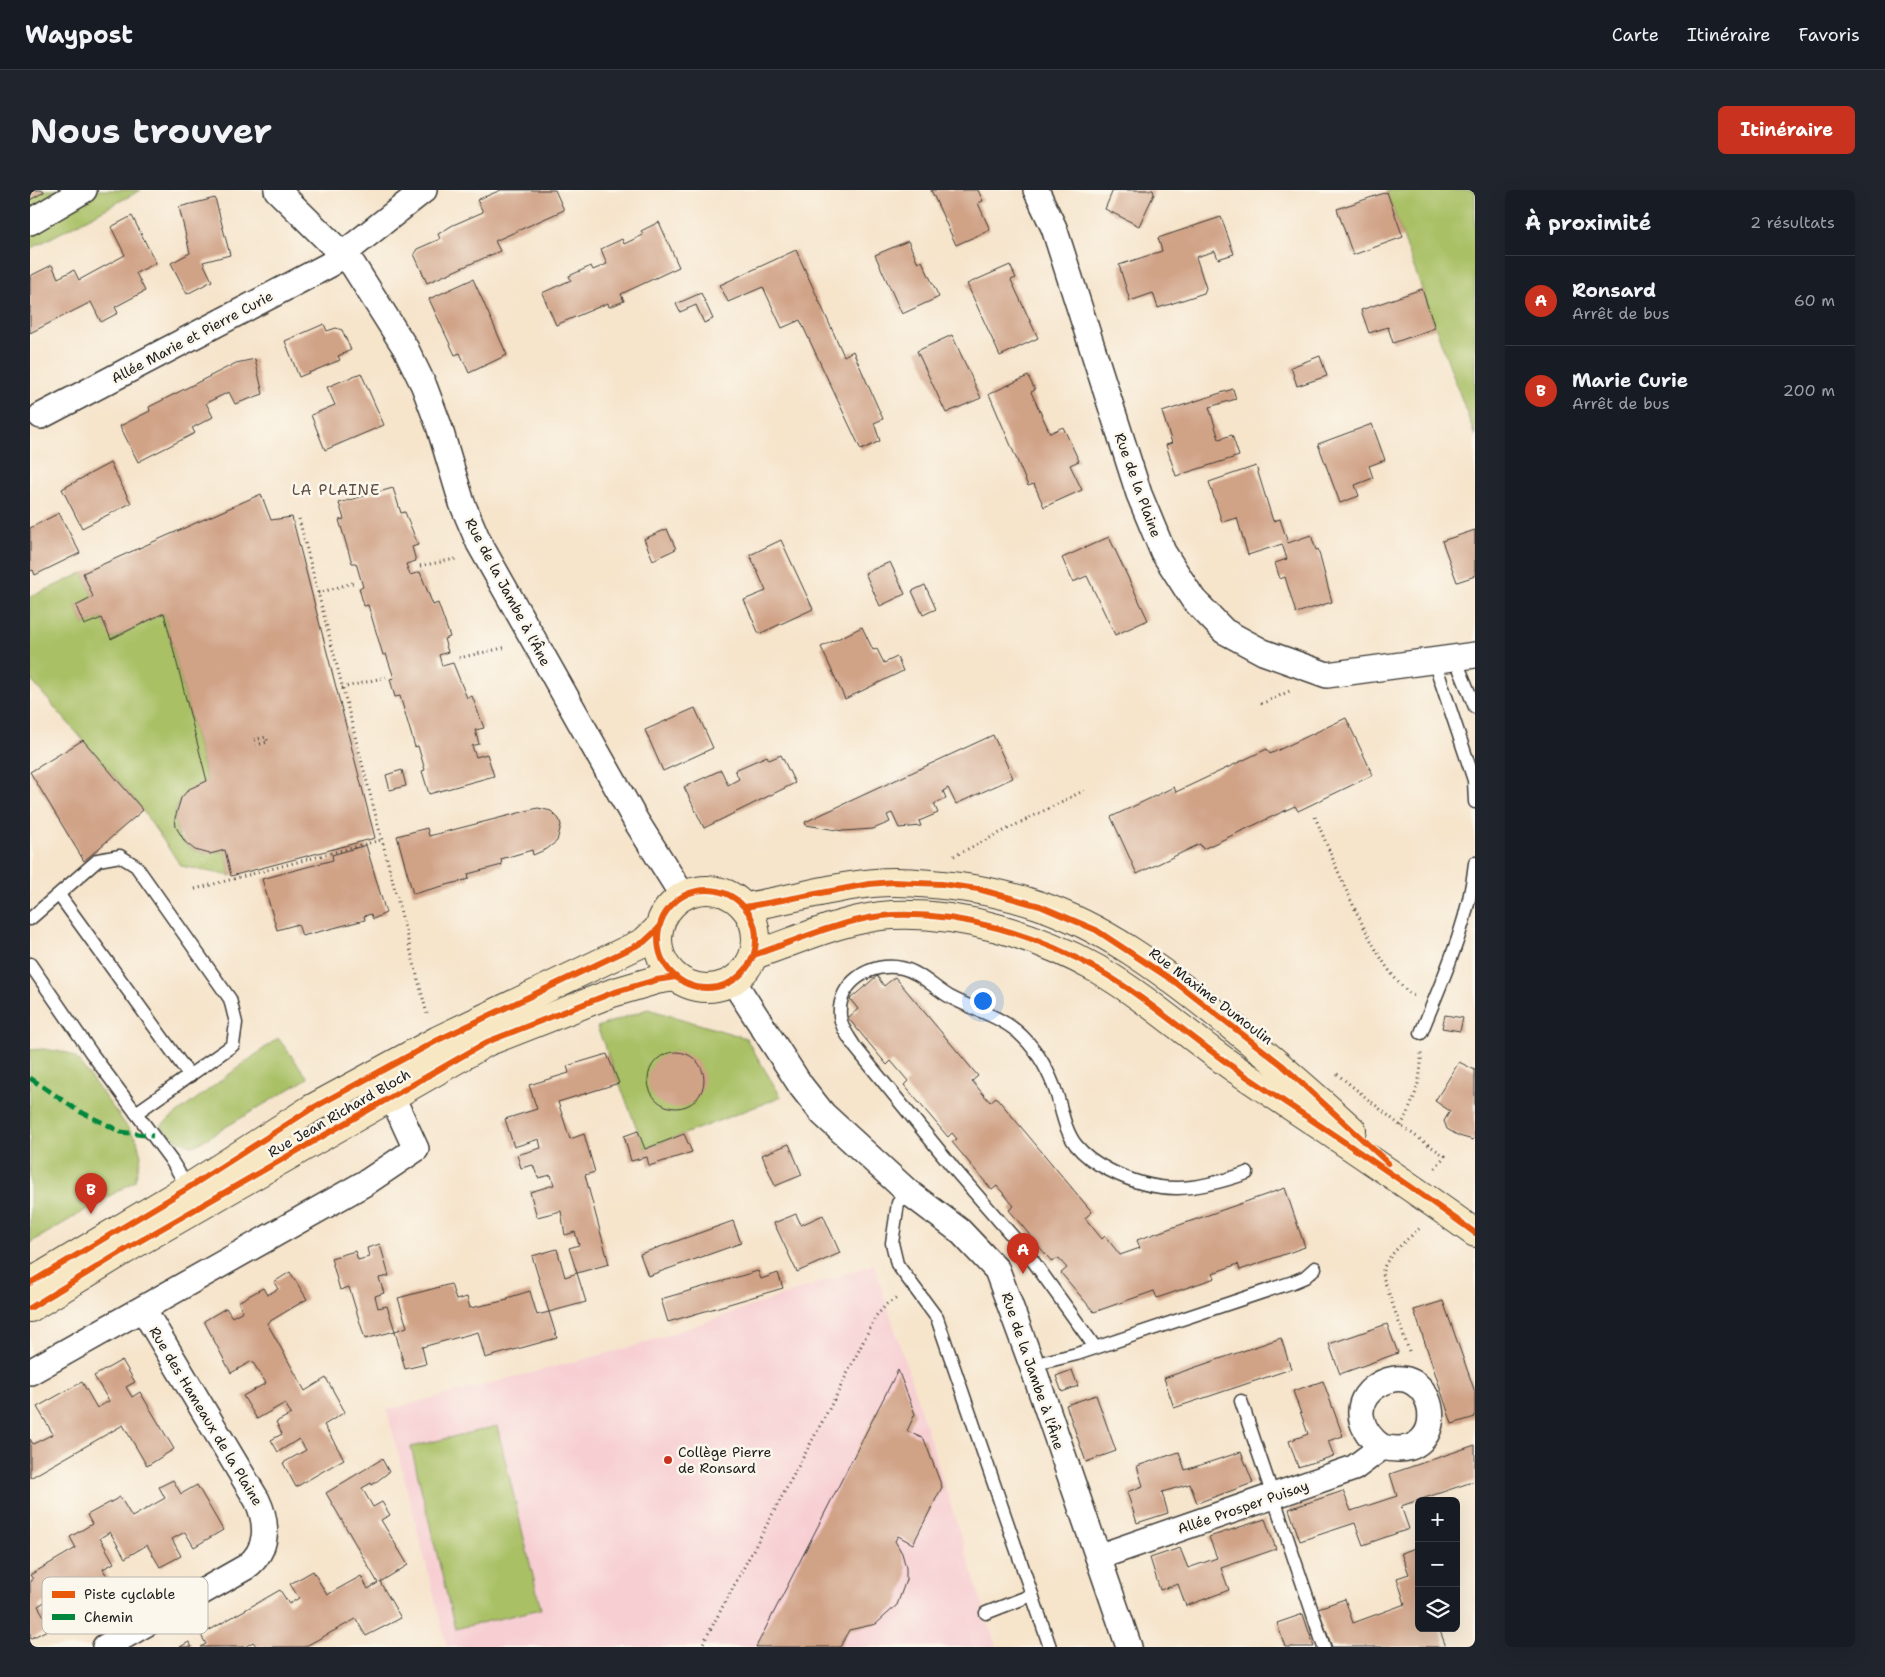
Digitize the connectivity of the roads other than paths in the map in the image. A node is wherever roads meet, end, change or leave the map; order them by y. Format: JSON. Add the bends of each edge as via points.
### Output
{"nodes":[{"id":1,"x":84,"y":190,"type":"edge"},
{"id":2,"x":277,"y":190,"type":"edge"},
{"id":3,"x":424,"y":190,"type":"edge"},
{"id":4,"x":1036,"y":190,"type":"edge"},
{"id":5,"x":30,"y":222,"type":"edge"},
{"id":6,"x":341,"y":255,"type":"junction"},
{"id":7,"x":41,"y":416,"type":"dead end"},
{"id":8,"x":1455,"y":658,"type":"edge"},
{"id":9,"x":1475,"y":707,"type":"edge"},
{"id":10,"x":1475,"y":802,"type":"edge"},
{"id":11,"x":1475,"y":863,"type":"edge"},
{"id":12,"x":59,"y":895,"type":"junction"},
{"id":13,"x":683,"y":896,"type":"junction"},
{"id":14,"x":745,"y":907,"type":"junction"},
{"id":15,"x":30,"y":919,"type":"edge"},
{"id":16,"x":659,"y":928,"type":"junction"},
{"id":17,"x":754,"y":955,"type":"junction"},
{"id":18,"x":30,"y":964,"type":"edge"},
{"id":19,"x":676,"y":978,"type":"junction"},
{"id":20,"x":733,"y":981,"type":"junction"},
{"id":21,"x":1421,"y":1033,"type":"road end"},
{"id":22,"x":381,"y":1071,"type":"junction"},
{"id":23,"x":190,"y":1076,"type":"junction"},
{"id":24,"x":392,"y":1097,"type":"junction"},
{"id":25,"x":136,"y":1113,"type":"junction"},
{"id":26,"x":1247,"y":1173,"type":"dead end"},
{"id":27,"x":1417,"y":1190,"type":"junction"},
{"id":28,"x":908,"y":1192,"type":"junction"},
{"id":29,"x":194,"y":1197,"type":"junction"},
{"id":30,"x":1475,"y":1233,"type":"edge"},
{"id":31,"x":1315,"y":1268,"type":"dead end"},
{"id":32,"x":30,"y":1283,"type":"edge"},
{"id":33,"x":30,"y":1308,"type":"edge"},
{"id":34,"x":143,"y":1309,"type":"junction"},
{"id":35,"x":1095,"y":1348,"type":"junction"},
{"id":36,"x":1032,"y":1365,"type":"junction"},
{"id":37,"x":30,"y":1372,"type":"edge"},
{"id":38,"x":1241,"y":1401,"type":"dead end"},
{"id":39,"x":1382,"y":1447,"type":"dead end"},
{"id":40,"x":1274,"y":1496,"type":"junction"},
{"id":41,"x":1098,"y":1557,"type":"junction"},
{"id":42,"x":208,"y":1589,"type":"edge"},
{"id":43,"x":1032,"y":1596,"type":"junction"},
{"id":44,"x":986,"y":1612,"type":"dead end"},
{"id":45,"x":128,"y":1634,"type":"edge"},
{"id":46,"x":105,"y":1647,"type":"edge"},
{"id":47,"x":1050,"y":1647,"type":"edge"},
{"id":48,"x":1129,"y":1647,"type":"edge"},
{"id":49,"x":1324,"y":1647,"type":"edge"}],
"edges":[{"from":1,"to":5,"type":"street"},
{"from":2,"to":6,"type":"street","name":"Rue de la Jambe à l'Âne"},
{"from":3,"to":6,"type":"street"},
{"from":4,"to":8,"type":"street","name":"Rue de la Plaine","via":[[1054,228],[1139,494],[1163,552],[1193,600],[1224,631],[1263,652],[1327,675]]},
{"from":6,"to":7,"type":"street","name":"Allée Marie et Pierre Curie"},
{"from":6,"to":13,"type":"street","name":"Rue de la Jambe à l'Âne","via":[[353,265],[406,349],[427,394],[462,503],[479,543],[636,821]]},
{"from":8,"to":9,"type":"lane"},
{"from":8,"to":10,"type":"lane"},
{"from":11,"to":21,"type":"lane","via":[[1472,888],[1456,946]]},
{"from":12,"to":15,"type":"lane"},
{"from":12,"to":23,"type":"lane"},
{"from":12,"to":23,"type":"lane","via":[[98,860],[120,856],[136,866],[230,999],[236,1023],[233,1045]]},
{"from":13,"to":14,"type":"street","via":[[716,890],[732,896]]},
{"from":13,"to":16,"type":"street","via":[[666,911]]},
{"from":14,"to":17,"type":"street","via":[[756,927]]},
{"from":14,"to":27,"type":"street","name":"Rue Maxime Dumoulin","via":[[892,882],[978,889],[1062,915],[1096,930],[1175,982],[1282,1065]]},
{"from":16,"to":19,"type":"street","via":[[659,951]]},
{"from":16,"to":22,"type":"street","name":"Rue Jean Richard Bloch","via":[[644,942],[438,1040]]},
{"from":17,"to":20,"type":"street","via":[[746,970]]},
{"from":17,"to":27,"type":"street","name":"Rue Maxime Dumoulin","via":[[846,923],[891,915],[976,923],[1042,943],[1105,975],[1235,1068]]},
{"from":18,"to":25,"type":"lane"},
{"from":19,"to":20,"type":"street","via":[[706,988]]},
{"from":19,"to":24,"type":"street","name":"Rue Jean Richard Bloch","via":[[612,992],[488,1042]]},
{"from":20,"to":28,"type":"street","name":"Rue de la Jambe à l'Âne","via":[[801,1086],[823,1114]]},
{"from":22,"to":24,"type":"street","name":"Rue Jean Richard Bloch"},
{"from":22,"to":29,"type":"street","name":"Rue Jean Richard Bloch","via":[[311,1109]]},
{"from":23,"to":25,"type":"lane"},
{"from":24,"to":29,"type":"street","name":"Rue Jean Richard Bloch"},
{"from":24,"to":34,"type":"street","name":"Rue Jean Richard Bloch","via":[[416,1149],[367,1182]]},
{"from":25,"to":29,"type":"lane"},
{"from":26,"to":35,"type":"lane","via":[[1217,1183],[1178,1189],[1142,1184],[1109,1170],[1075,1144],[1046,1068],[1022,1036],[1007,1024],[900,968],[880,967],[853,981],[843,998],[840,1016],[855,1047],[1028,1254]]},
{"from":27,"to":30,"type":"street","name":"Rue Maxime Dumoulin"},
{"from":28,"to":36,"type":"street","name":"Rue de la Jambe à l'Âne","via":[[960,1231],[997,1270]]},
{"from":28,"to":43,"type":"lane","via":[[898,1203],[892,1242],[897,1264],[937,1318]]},
{"from":29,"to":32,"type":"street","name":"Rue Jean Richard Bloch"},
{"from":29,"to":33,"type":"street","name":"Rue Jean Richard Bloch"},
{"from":31,"to":35,"type":"lane","via":[[1293,1282]]},
{"from":34,"to":37,"type":"street","name":"Rue Jean Richard Bloch"},
{"from":34,"to":42,"type":"street","name":"Rue des Hameaux de la Plaine","via":[[264,1516],[265,1534],[259,1554],[246,1567]]},
{"from":35,"to":36,"type":"lane"},
{"from":36,"to":41,"type":"street","name":"Rue de la Jambe à l'Âne"},
{"from":38,"to":40,"type":"lane"},
{"from":39,"to":40,"type":"street","name":"Allée Prosper Puisay","via":[[1354,1468]]},
{"from":40,"to":41,"type":"street","name":"Allée Prosper Puisay"},
{"from":40,"to":49,"type":"lane"},
{"from":41,"to":48,"type":"street","name":"Rue de la Jambe à l'Âne"},
{"from":43,"to":44,"type":"lane"},
{"from":43,"to":47,"type":"lane"},
{"from":45,"to":46,"type":"street","name":"Rue des Hameaux de la Plaine"}]}
